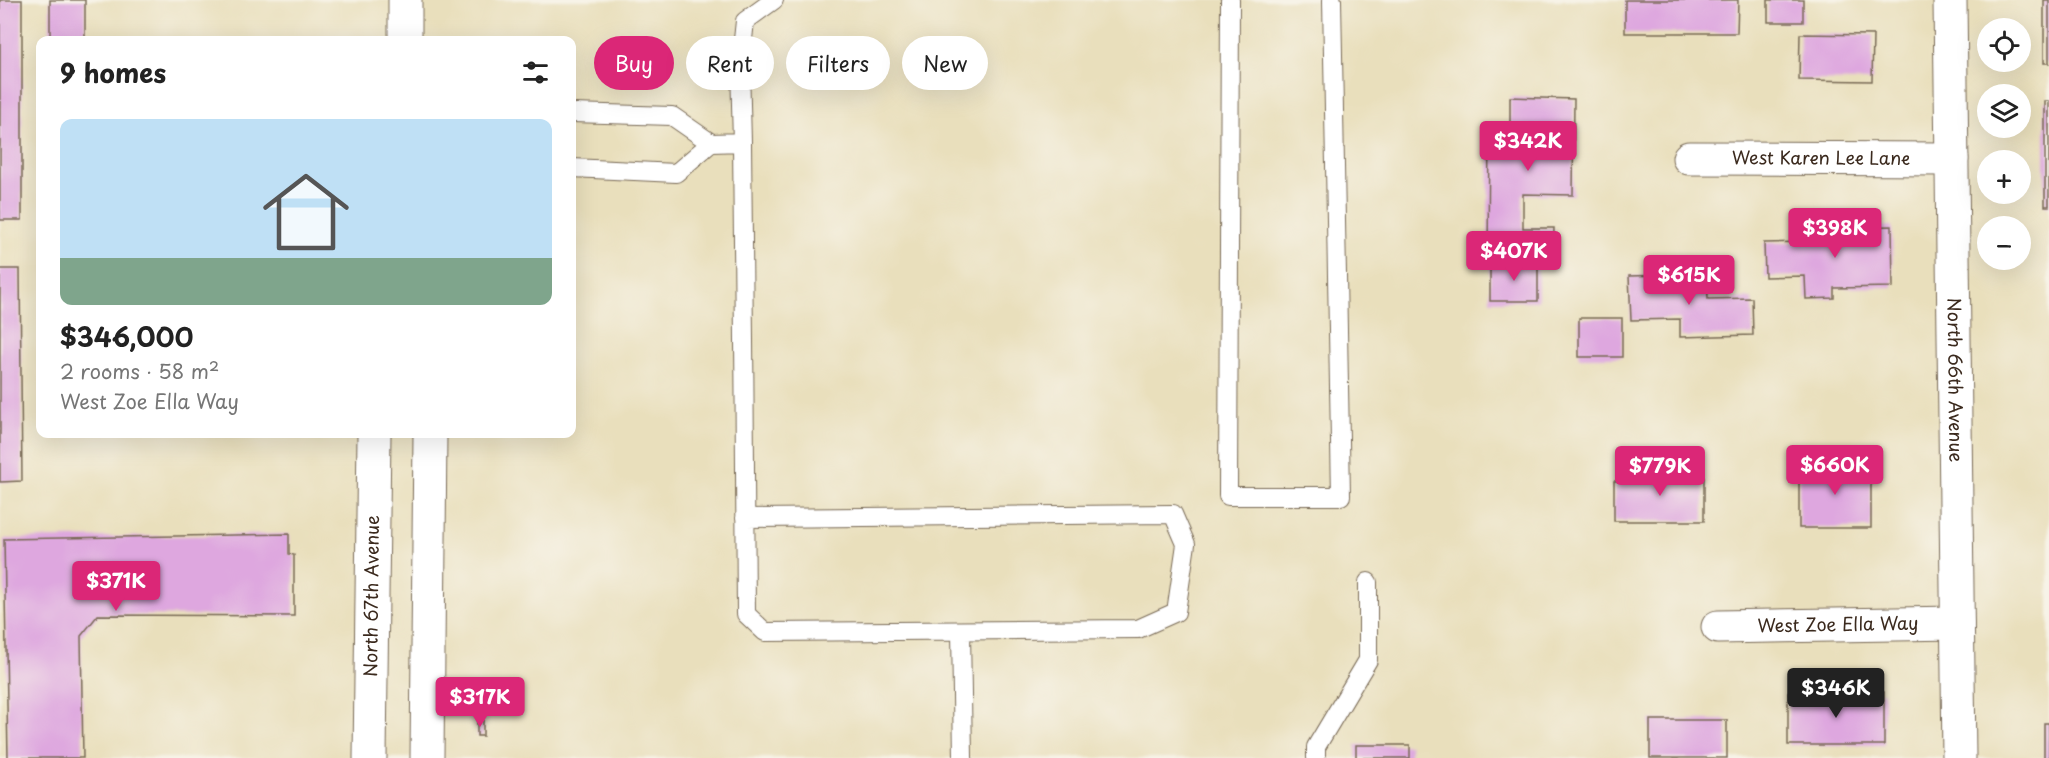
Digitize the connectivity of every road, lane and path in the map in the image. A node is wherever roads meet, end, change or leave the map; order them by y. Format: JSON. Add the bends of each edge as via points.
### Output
{"nodes":[{"id":1,"x":405,"y":0,"type":"edge"},
{"id":2,"x":774,"y":0,"type":"edge"},
{"id":3,"x":1230,"y":0,"type":"edge"},
{"id":4,"x":1332,"y":0,"type":"edge"},
{"id":5,"x":1950,"y":0,"type":"edge"},
{"id":6,"x":405,"y":36,"type":"edge"},
{"id":7,"x":576,"y":113,"type":"edge"},
{"id":8,"x":742,"y":142,"type":"junction"},
{"id":9,"x":711,"y":144,"type":"junction"},
{"id":10,"x":1689,"y":158,"type":"dead end"},
{"id":11,"x":1952,"y":159,"type":"junction"},
{"id":12,"x":576,"y":168,"type":"edge"},
{"id":13,"x":374,"y":438,"type":"edge"},
{"id":14,"x":430,"y":438,"type":"edge"},
{"id":15,"x":745,"y":518,"type":"junction"},
{"id":16,"x":1368,"y":582,"type":"dead end"},
{"id":17,"x":1957,"y":623,"type":"junction"},
{"id":18,"x":1718,"y":627,"type":"dead end"},
{"id":19,"x":960,"y":631,"type":"junction"},
{"id":20,"x":370,"y":758,"type":"edge"},
{"id":21,"x":427,"y":758,"type":"edge"},
{"id":22,"x":963,"y":758,"type":"edge"},
{"id":23,"x":1316,"y":758,"type":"edge"},
{"id":24,"x":1959,"y":758,"type":"edge"}],
"edges":[{"from":1,"to":6,"type":"street"},
{"from":2,"to":8,"type":"lane","via":[[745,21],[740,67]]},
{"from":3,"to":4,"type":"lane","via":[[1228,496],[1341,496]]},
{"from":5,"to":11,"type":"street","name":"North 66th Avenue"},
{"from":7,"to":9,"type":"lane","via":[[672,116]]},
{"from":8,"to":9,"type":"lane"},
{"from":8,"to":15,"type":"lane"},
{"from":9,"to":12,"type":"lane","via":[[676,172]]},
{"from":10,"to":11,"type":"street","name":"West Karen Lee Lane"},
{"from":11,"to":17,"type":"street","name":"North 66th Avenue"},
{"from":13,"to":20,"type":"street","name":"North 67th Avenue"},
{"from":14,"to":21,"type":"street"},
{"from":15,"to":19,"type":"lane","via":[[746,614],[765,632]]},
{"from":15,"to":19,"type":"lane","via":[[1173,514],[1186,544],[1176,612],[1138,629]]},
{"from":16,"to":23,"type":"lane","via":[[1368,660],[1316,747]]},
{"from":17,"to":18,"type":"street","name":"West Zoe Ella Way"},
{"from":17,"to":24,"type":"street","name":"North 66th Avenue"},
{"from":19,"to":22,"type":"lane"}]}
